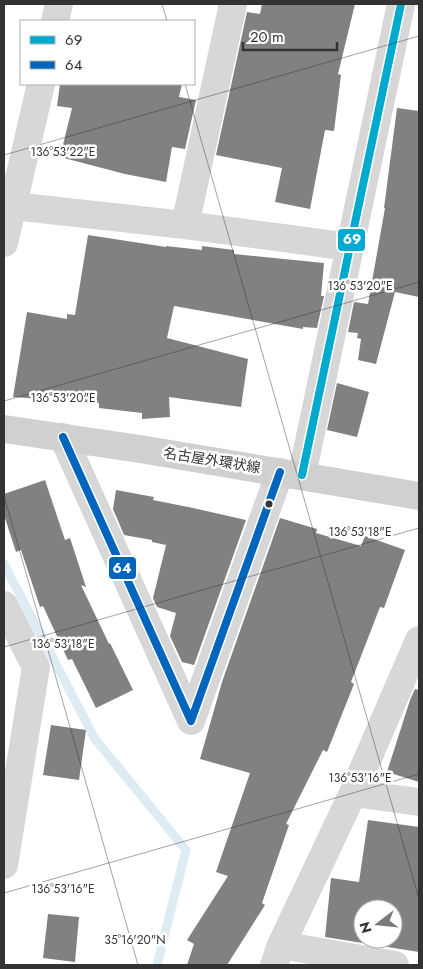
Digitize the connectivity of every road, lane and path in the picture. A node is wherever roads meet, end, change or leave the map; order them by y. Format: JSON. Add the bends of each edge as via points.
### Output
{"nodes":[{"id":1,"x":59,"y":4,"type":"edge"},
{"id":2,"x":233,"y":4,"type":"edge"},
{"id":3,"x":401,"y":4,"type":"edge"},
{"id":4,"x":55,"y":20,"type":"edge"},
{"id":5,"x":41,"y":85,"type":"edge"},
{"id":6,"x":13,"y":206,"type":"junction"},
{"id":7,"x":185,"y":225,"type":"junction"},
{"id":8,"x":4,"y":243,"type":"edge"},
{"id":9,"x":350,"y":247,"type":"junction"},
{"id":10,"x":4,"y":429,"type":"edge"},
{"id":11,"x":63,"y":437,"type":"junction"},
{"id":12,"x":291,"y":474,"type":"junction"},
{"id":13,"x":419,"y":496,"type":"edge"},
{"id":14,"x":4,"y":605,"type":"edge"},
{"id":15,"x":419,"y":640,"type":"edge"},
{"id":16,"x":353,"y":793,"type":"junction"},
{"id":17,"x":419,"y":802,"type":"edge"},
{"id":18,"x":4,"y":865,"type":"edge"},
{"id":19,"x":278,"y":955,"type":"edge"},
{"id":20,"x":395,"y":965,"type":"edge"}],
"edges":[{"from":1,"to":4,"type":"street"},
{"from":2,"to":7,"type":"street"},
{"from":3,"to":9,"type":"street"},
{"from":5,"to":6,"type":"street"},
{"from":6,"to":7,"type":"street"},
{"from":6,"to":8,"type":"street"},
{"from":7,"to":9,"type":"street"},
{"from":9,"to":12,"type":"street"},
{"from":10,"to":11,"type":"main road","name":"名古屋外環状線"},
{"from":11,"to":12,"type":"main road","name":"名古屋外環状線"},
{"from":11,"to":12,"type":"street","via":[[191,721]]},
{"from":12,"to":13,"type":"main road","name":"名古屋外環状線"},
{"from":14,"to":18,"type":"street","via":[[36,667]]},
{"from":15,"to":16,"type":"street"},
{"from":16,"to":17,"type":"street"},
{"from":16,"to":19,"type":"street"},
{"from":19,"to":20,"type":"street"}]}
